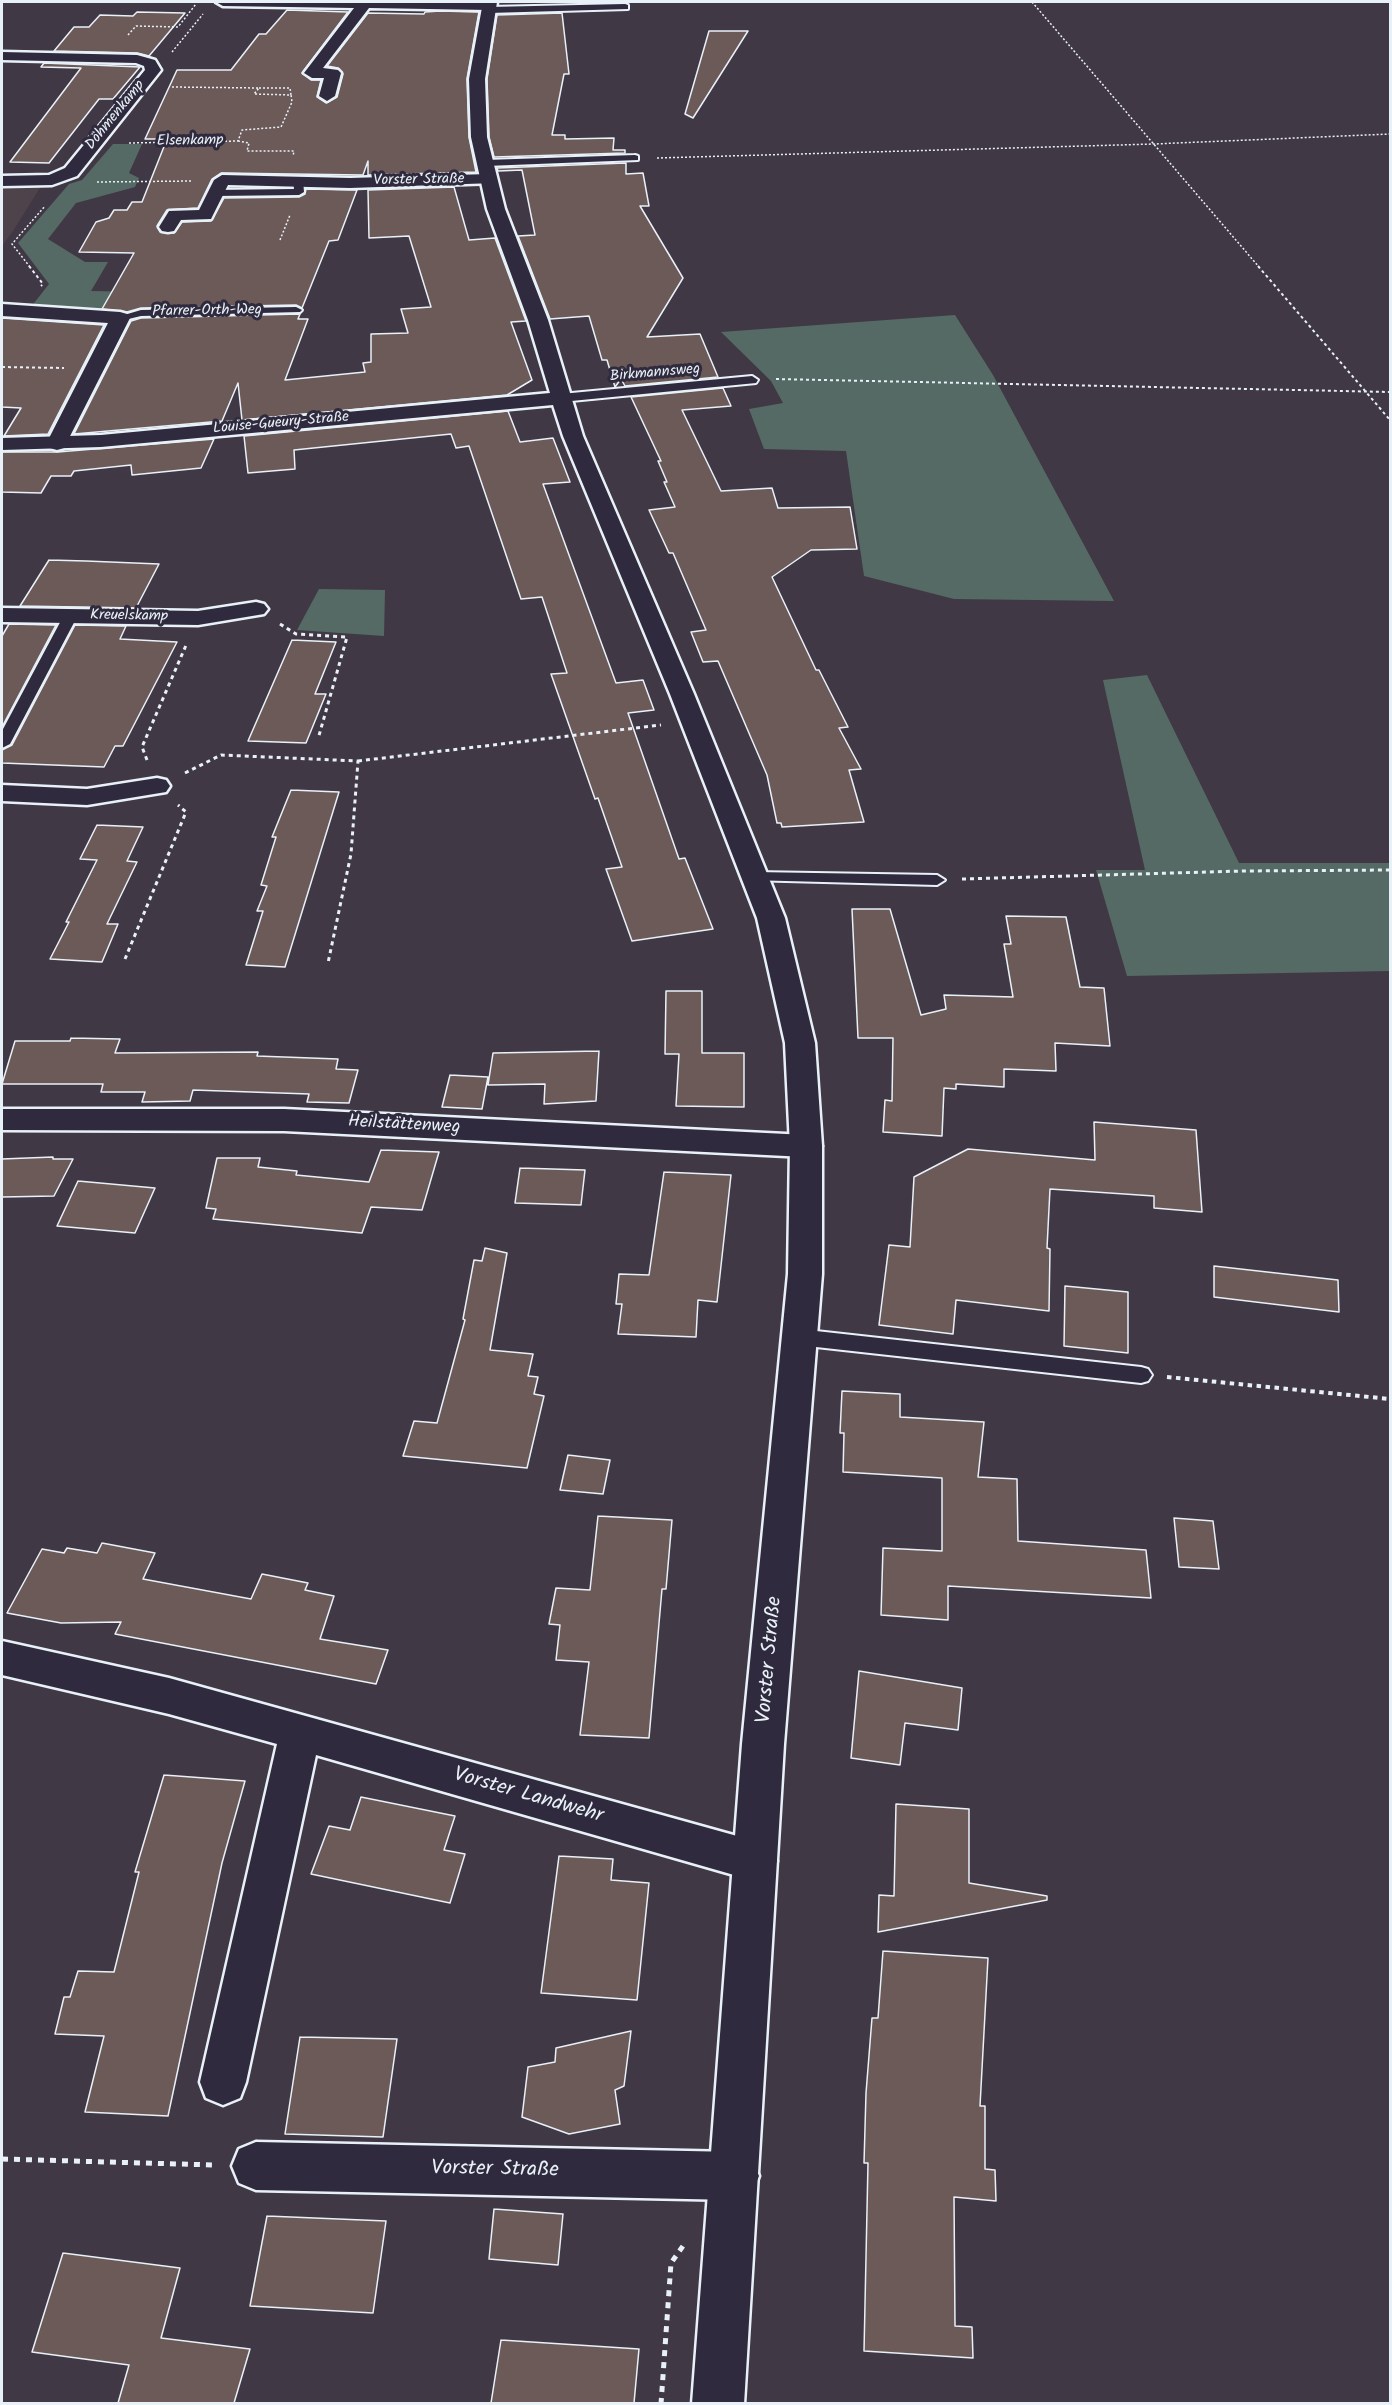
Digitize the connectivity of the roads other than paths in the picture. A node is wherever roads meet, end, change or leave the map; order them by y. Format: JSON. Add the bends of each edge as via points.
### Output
{"nodes":[{"id":1,"x":223,"y":2,"type":"edge"},
{"id":2,"x":287,"y":2,"type":"edge"},
{"id":3,"x":365,"y":4,"type":"junction"},
{"id":4,"x":489,"y":6,"type":"edge"},
{"id":5,"x":625,"y":7,"type":"dead end"},
{"id":6,"x":2,"y":56,"type":"edge"},
{"id":7,"x":327,"y":96,"type":"dead end"},
{"id":8,"x":635,"y":158,"type":"road end"},
{"id":9,"x":487,"y":171,"type":"junction"},
{"id":10,"x":2,"y":181,"type":"edge"},
{"id":11,"x":168,"y":227,"type":"dead end"},
{"id":12,"x":2,"y":310,"type":"edge"},
{"id":13,"x":296,"y":310,"type":"dead end"},
{"id":14,"x":120,"y":318,"type":"junction"},
{"id":15,"x":752,"y":380,"type":"road end"},
{"id":16,"x":561,"y":398,"type":"junction"},
{"id":17,"x":2,"y":444,"type":"edge"},
{"id":18,"x":57,"y":444,"type":"junction"},
{"id":19,"x":256,"y":609,"type":"road end"},
{"id":20,"x":2,"y":615,"type":"edge"},
{"id":21,"x":71,"y":615,"type":"junction"},
{"id":22,"x":2,"y":744,"type":"edge"},
{"id":23,"x":157,"y":786,"type":"road end"},
{"id":24,"x":2,"y":792,"type":"edge"},
{"id":25,"x":754,"y":877,"type":"junction"},
{"id":26,"x":937,"y":880,"type":"road end"},
{"id":27,"x":2,"y":1120,"type":"edge"},
{"id":28,"x":806,"y":1146,"type":"junction"},
{"id":29,"x":798,"y":1337,"type":"junction"},
{"id":30,"x":1141,"y":1375,"type":"road end"},
{"id":31,"x":2,"y":1658,"type":"edge"},
{"id":32,"x":300,"y":1733,"type":"junction"},
{"id":33,"x":755,"y":1861,"type":"junction"},
{"id":34,"x":223,"y":2082,"type":"dead end"},
{"id":35,"x":256,"y":2166,"type":"road end"},
{"id":36,"x":735,"y":2176,"type":"junction"},
{"id":37,"x":718,"y":2403,"type":"edge"}],
"edges":[{"from":1,"to":2,"type":"street"},
{"from":2,"to":3,"type":"street"},
{"from":3,"to":4,"type":"street"},
{"from":3,"to":7,"type":"street","via":[[312,73],[333,73]]},
{"from":4,"to":5,"type":"lane"},
{"from":4,"to":9,"type":"street","name":"Vorster Straße","via":[[477,79],[479,137]]},
{"from":6,"to":10,"type":"street","name":"Döhmenkamp","via":[[137,59],[150,63],[153,70],[71,172],[52,180]]},
{"from":8,"to":9,"type":"lane"},
{"from":9,"to":11,"type":"street","name":"Vorster Straße","via":[[350,183],[298,180],[219,187],[205,215],[175,215]]},
{"from":9,"to":16,"type":"street","name":"Vorster Straße","via":[[496,209],[538,321]]},
{"from":12,"to":14,"type":"street","name":"Pfarrer-Orth-Weg"},
{"from":13,"to":14,"type":"lane","name":"Pfarrer-Orth-Weg","via":[[141,313]]},
{"from":14,"to":18,"type":"street"},
{"from":15,"to":16,"type":"lane","name":"Birkmannsweg"},
{"from":16,"to":18,"type":"street","name":"Louise-Gueury-Straße"},
{"from":16,"to":25,"type":"street","name":"Vorster Straße","via":[[573,436]]},
{"from":17,"to":18,"type":"street","name":"Louise-Gueury-Straße"},
{"from":19,"to":21,"type":"street","name":"Kreuelskamp","via":[[198,618]]},
{"from":20,"to":21,"type":"street","name":"Kreuelskamp"},
{"from":21,"to":22,"type":"lane"},
{"from":23,"to":24,"type":"street","via":[[87,797]]},
{"from":25,"to":26,"type":"lane"},
{"from":25,"to":28,"type":"street","name":"Vorster Straße","via":[[771,918],[800,1036]]},
{"from":27,"to":28,"type":"street","name":"Heilstättenweg","via":[[284,1120]]},
{"from":28,"to":29,"type":"street","name":"Vorster Straße","via":[[806,1274]]},
{"from":29,"to":30,"type":"lane"},
{"from":29,"to":33,"type":"street","name":"Vorster Straße"},
{"from":31,"to":32,"type":"street","name":"Vorster Landwehr","via":[[169,1696]]},
{"from":32,"to":33,"type":"street","name":"Vorster Landwehr"},
{"from":32,"to":34,"type":"street"},
{"from":33,"to":36,"type":"street","name":"Vorster Straße"},
{"from":35,"to":36,"type":"street","name":"Vorster Straße"},
{"from":36,"to":37,"type":"street","name":"Vorster Straße"}]}
